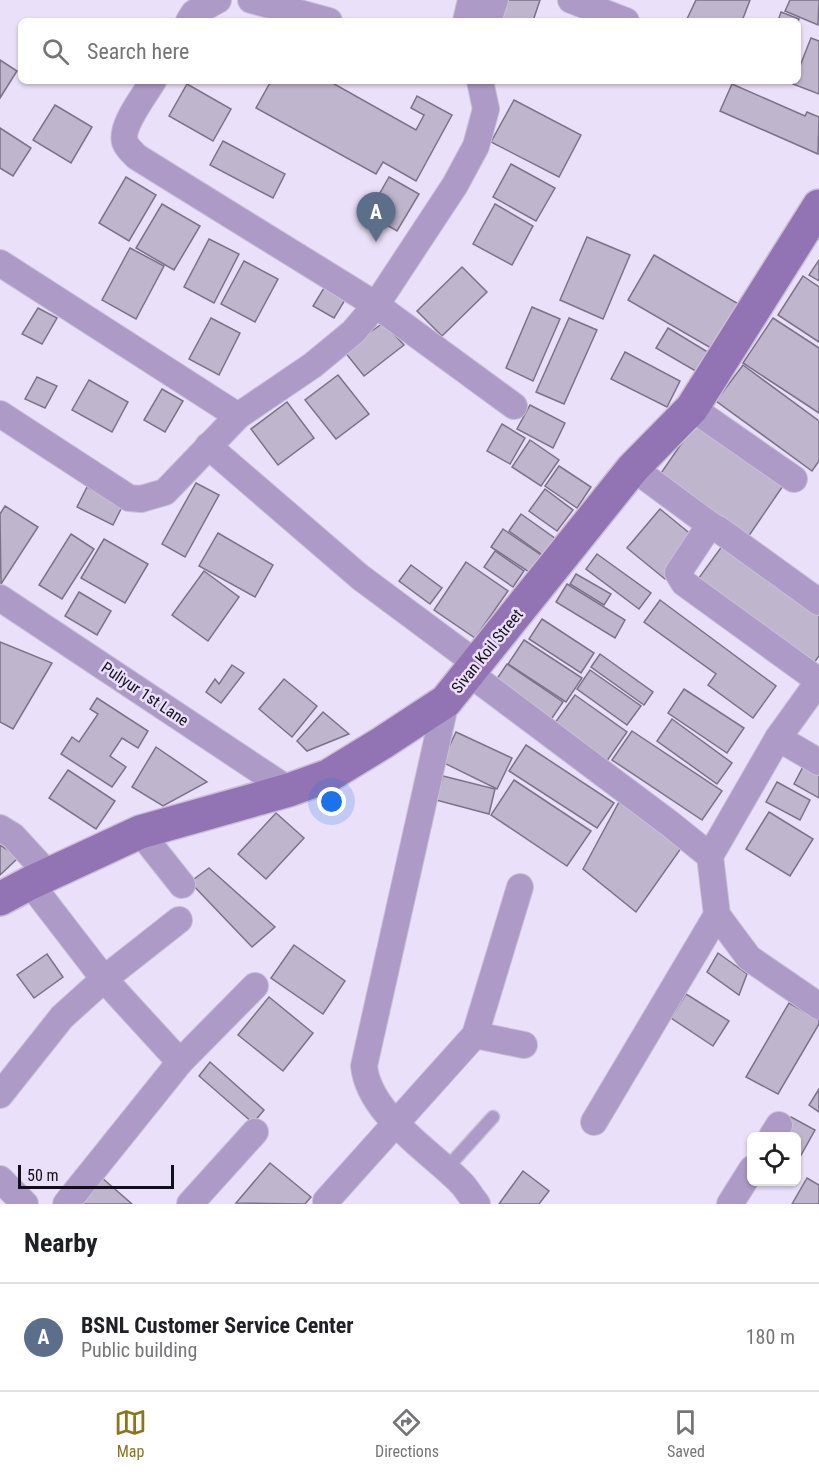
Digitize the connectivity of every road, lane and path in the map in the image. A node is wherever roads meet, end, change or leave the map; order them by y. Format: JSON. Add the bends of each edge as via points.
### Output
{"nodes":[{"id":1,"x":218,"y":0,"type":"edge"},
{"id":2,"x":252,"y":0,"type":"edge"},
{"id":3,"x":471,"y":0,"type":"edge"},
{"id":4,"x":495,"y":0,"type":"edge"},
{"id":5,"x":571,"y":0,"type":"edge"},
{"id":6,"x":191,"y":18,"type":"edge"},
{"id":7,"x":318,"y":18,"type":"edge"},
{"id":8,"x":467,"y":18,"type":"edge"},
{"id":9,"x":489,"y":18,"type":"edge"},
{"id":10,"x":618,"y":18,"type":"edge"},
{"id":11,"x":151,"y":84,"type":"edge"},
{"id":12,"x":482,"y":86,"type":"edge"},
{"id":13,"x":819,"y":206,"type":"edge"},
{"id":14,"x":0,"y":263,"type":"edge"},
{"id":15,"x":376,"y":305,"type":"junction"},
{"id":16,"x":514,"y":406,"type":"dead end"},
{"id":17,"x":692,"y":408,"type":"junction"},
{"id":18,"x":0,"y":414,"type":"edge"},
{"id":19,"x":238,"y":416,"type":"junction"},
{"id":20,"x":208,"y":447,"type":"junction"},
{"id":21,"x":633,"y":468,"type":"junction"},
{"id":22,"x":794,"y":480,"type":"dead end"},
{"id":23,"x":712,"y":527,"type":"junction"},
{"id":24,"x":0,"y":598,"type":"edge"},
{"id":25,"x":819,"y":602,"type":"edge"},
{"id":26,"x":473,"y":669,"type":"junction"},
{"id":27,"x":819,"y":681,"type":"edge"},
{"id":28,"x":446,"y":701,"type":"junction"},
{"id":29,"x":778,"y":738,"type":"junction"},
{"id":30,"x":819,"y":762,"type":"edge"},
{"id":31,"x":289,"y":790,"type":"junction"},
{"id":32,"x":0,"y":828,"type":"edge"},
{"id":33,"x":140,"y":832,"type":"junction"},
{"id":34,"x":710,"y":856,"type":"junction"},
{"id":35,"x":39,"y":879,"type":"junction"},
{"id":36,"x":182,"y":885,"type":"dead end"},
{"id":37,"x":520,"y":887,"type":"dead end"},
{"id":38,"x":0,"y":899,"type":"edge"},
{"id":39,"x":717,"y":915,"type":"junction"},
{"id":40,"x":179,"y":920,"type":"dead end"},
{"id":41,"x":104,"y":979,"type":"junction"},
{"id":42,"x":255,"y":986,"type":"dead end"},
{"id":43,"x":819,"y":1006,"type":"edge"},
{"id":44,"x":476,"y":1035,"type":"junction"},
{"id":45,"x":524,"y":1045,"type":"dead end"},
{"id":46,"x":180,"y":1062,"type":"junction"},
{"id":47,"x":0,"y":1095,"type":"edge"},
{"id":48,"x":493,"y":1117,"type":"dead end"},
{"id":49,"x":594,"y":1122,"type":"dead end"},
{"id":50,"x":395,"y":1123,"type":"junction"},
{"id":51,"x":255,"y":1132,"type":"dead end"},
{"id":52,"x":446,"y":1169,"type":"junction"},
{"id":53,"x":747,"y":1177,"type":"edge"},
{"id":54,"x":2,"y":1186,"type":"edge"},
{"id":55,"x":326,"y":1201,"type":"dead end"},
{"id":56,"x":25,"y":1204,"type":"edge"},
{"id":57,"x":66,"y":1204,"type":"edge"},
{"id":58,"x":190,"y":1204,"type":"edge"},
{"id":59,"x":477,"y":1204,"type":"edge"},
{"id":60,"x":730,"y":1204,"type":"edge"}],
"edges":[{"from":1,"to":6,"type":"street"},
{"from":2,"to":7,"type":"street"},
{"from":3,"to":8,"type":"street"},
{"from":4,"to":9,"type":"street"},
{"from":5,"to":10,"type":"street"},
{"from":11,"to":15,"type":"street","via":[[124,130],[128,149]]},
{"from":12,"to":15,"type":"street","via":[[486,109],[476,146]]},
{"from":13,"to":17,"type":"street","name":"Sivan Koil Street"},
{"from":14,"to":19,"type":"street"},
{"from":15,"to":16,"type":"street"},
{"from":15,"to":19,"type":"street","via":[[353,333],[313,366]]},
{"from":17,"to":21,"type":"street","name":"Sivan Koil Street"},
{"from":17,"to":22,"type":"street"},
{"from":18,"to":20,"type":"street","via":[[129,498],[141,500],[165,492]]},
{"from":19,"to":20,"type":"street"},
{"from":20,"to":26,"type":"street"},
{"from":21,"to":23,"type":"street"},
{"from":21,"to":26,"type":"street","name":"Sivan Koil Street"},
{"from":23,"to":25,"type":"street"},
{"from":23,"to":27,"type":"street","via":[[680,569],[679,577]]},
{"from":24,"to":31,"type":"street","name":"Puliyur 1st Lane"},
{"from":26,"to":28,"type":"street","name":"Sivan Koil Street"},
{"from":26,"to":34,"type":"street"},
{"from":27,"to":29,"type":"street"},
{"from":28,"to":31,"type":"street","name":"Sivan Koil Street","via":[[328,776]]},
{"from":28,"to":50,"type":"street","via":[[364,1066],[370,1087]]},
{"from":29,"to":30,"type":"street"},
{"from":29,"to":34,"type":"street"},
{"from":31,"to":33,"type":"street","name":"Sivan Koil Street"},
{"from":32,"to":35,"type":"street","via":[[13,836]]},
{"from":33,"to":35,"type":"street","name":"Sivan Koil Street"},
{"from":33,"to":36,"type":"street"},
{"from":34,"to":39,"type":"street"},
{"from":35,"to":38,"type":"street","name":"Sivan Koil Street"},
{"from":35,"to":41,"type":"street"},
{"from":37,"to":44,"type":"street"},
{"from":39,"to":43,"type":"street","via":[[749,957]]},
{"from":39,"to":49,"type":"street"},
{"from":40,"to":41,"type":"street"},
{"from":41,"to":46,"type":"street"},
{"from":41,"to":47,"type":"street","via":[[62,1017]]},
{"from":42,"to":46,"type":"street"},
{"from":44,"to":45,"type":"street"},
{"from":44,"to":50,"type":"street"},
{"from":46,"to":57,"type":"street"},
{"from":48,"to":52,"type":"lane"},
{"from":50,"to":52,"type":"street"},
{"from":50,"to":55,"type":"street"},
{"from":51,"to":58,"type":"street"},
{"from":52,"to":59,"type":"street"},
{"from":53,"to":60,"type":"street"},
{"from":54,"to":56,"type":"street"}]}
